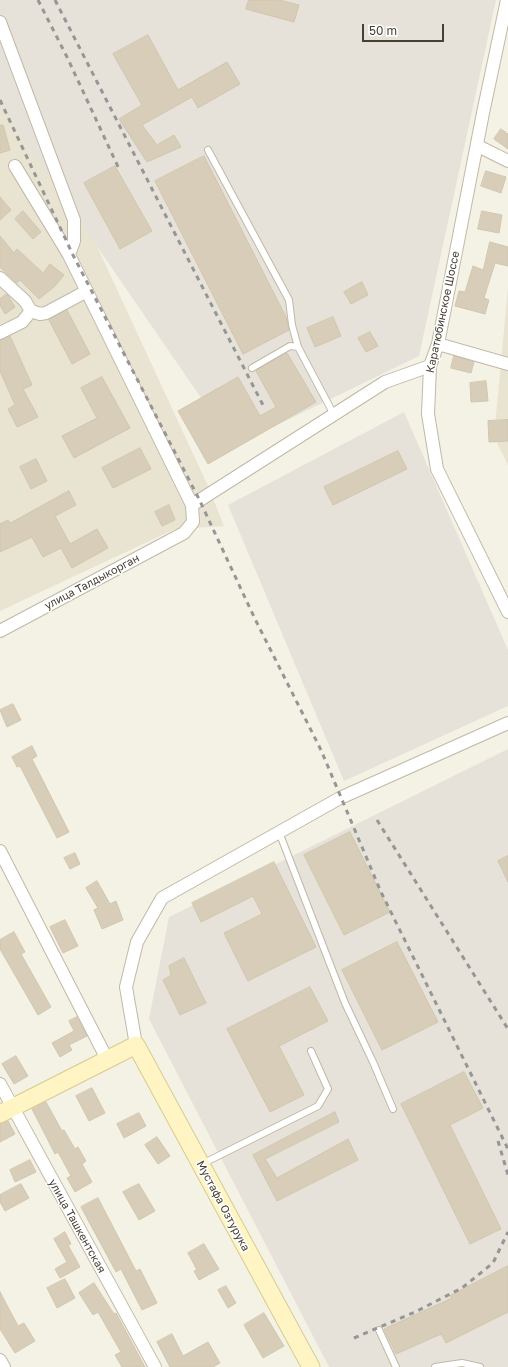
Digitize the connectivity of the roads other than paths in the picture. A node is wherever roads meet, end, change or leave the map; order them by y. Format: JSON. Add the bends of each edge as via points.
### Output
{"nodes":[{"id":1,"x":507,"y":0,"type":"edge"},
{"id":2,"x":0,"y":22,"type":"edge"},
{"id":3,"x":478,"y":146,"type":"junction"},
{"id":4,"x":208,"y":150,"type":"dead end"},
{"id":5,"x":508,"y":161,"type":"edge"},
{"id":6,"x":15,"y":166,"type":"dead end"},
{"id":7,"x":69,"y":255,"type":"junction"},
{"id":8,"x":0,"y":278,"type":"edge"},
{"id":9,"x":87,"y":291,"type":"junction"},
{"id":10,"x":31,"y":311,"type":"junction"},
{"id":11,"x":0,"y":332,"type":"edge"},
{"id":12,"x":438,"y":344,"type":"junction"},
{"id":13,"x":298,"y":347,"type":"junction"},
{"id":14,"x":508,"y":364,"type":"edge"},
{"id":15,"x":430,"y":366,"type":"junction"},
{"id":16,"x":252,"y":368,"type":"dead end"},
{"id":17,"x":333,"y":413,"type":"junction"},
{"id":18,"x":192,"y":505,"type":"junction"},
{"id":19,"x":508,"y":612,"type":"edge"},
{"id":20,"x":0,"y":631,"type":"edge"},
{"id":21,"x":508,"y":723,"type":"edge"},
{"id":22,"x":279,"y":832,"type":"junction"},
{"id":23,"x":0,"y":851,"type":"edge"},
{"id":24,"x":136,"y":1045,"type":"junction"},
{"id":25,"x":311,"y":1051,"type":"dead end"},
{"id":26,"x":107,"y":1060,"type":"junction"},
{"id":27,"x":0,"y":1084,"type":"edge"},
{"id":28,"x":394,"y":1109,"type":"dead end"},
{"id":29,"x":6,"y":1111,"type":"edge"},
{"id":30,"x":201,"y":1165,"type":"junction"},
{"id":31,"x":379,"y":1330,"type":"dead end"},
{"id":32,"x":0,"y":1360,"type":"edge"},
{"id":33,"x":4,"y":1367,"type":"edge"},
{"id":34,"x":155,"y":1367,"type":"edge"},
{"id":35,"x":311,"y":1367,"type":"edge"},
{"id":36,"x":396,"y":1367,"type":"edge"},
{"id":37,"x":435,"y":1367,"type":"edge"},
{"id":38,"x":480,"y":1367,"type":"edge"}],
"edges":[{"from":1,"to":3,"type":"street","name":"Каратюбинское Шоссе"},
{"from":2,"to":7,"type":"street","via":[[74,220],[74,241]]},
{"from":3,"to":5,"type":"street"},
{"from":3,"to":12,"type":"street","name":"Каратюбинское Шоссе"},
{"from":4,"to":13,"type":"lane","via":[[290,300],[292,325]]},
{"from":6,"to":7,"type":"street"},
{"from":7,"to":9,"type":"street"},
{"from":8,"to":10,"type":"street","via":[[25,301]]},
{"from":9,"to":10,"type":"street","via":[[46,313]]},
{"from":9,"to":18,"type":"street"},
{"from":10,"to":11,"type":"street","via":[[22,322]]},
{"from":12,"to":14,"type":"street"},
{"from":12,"to":15,"type":"street","name":"Каратюбинское Шоссе"},
{"from":13,"to":16,"type":"lane","via":[[290,346]]},
{"from":13,"to":17,"type":"lane"},
{"from":15,"to":17,"type":"street","via":[[385,382]]},
{"from":15,"to":19,"type":"street","name":"Каратюбинское Шоссе","via":[[428,414],[437,469]]},
{"from":17,"to":18,"type":"street"},
{"from":18,"to":20,"type":"street","name":"улица Талдыкорган","via":[[193,522],[184,533]]},
{"from":21,"to":22,"type":"street","via":[[340,798]]},
{"from":22,"to":24,"type":"street","via":[[162,898],[137,942],[126,987]]},
{"from":22,"to":28,"type":"lane","via":[[345,1003]]},
{"from":23,"to":26,"type":"street"},
{"from":24,"to":26,"type":"street"},
{"from":24,"to":30,"type":"street","name":"Мустафа Озтурука"},
{"from":25,"to":30,"type":"lane","via":[[328,1089],[318,1106]]},
{"from":26,"to":29,"type":"street"},
{"from":27,"to":29,"type":"street","name":"улица Ташкентская"},
{"from":29,"to":34,"type":"street","name":"улица Ташкентская"},
{"from":30,"to":35,"type":"street","name":"Мустафа Озтурука"},
{"from":31,"to":36,"type":"lane"},
{"from":32,"to":33,"type":"street"},
{"from":37,"to":38,"type":"lane","via":[[462,1363]]}]}
